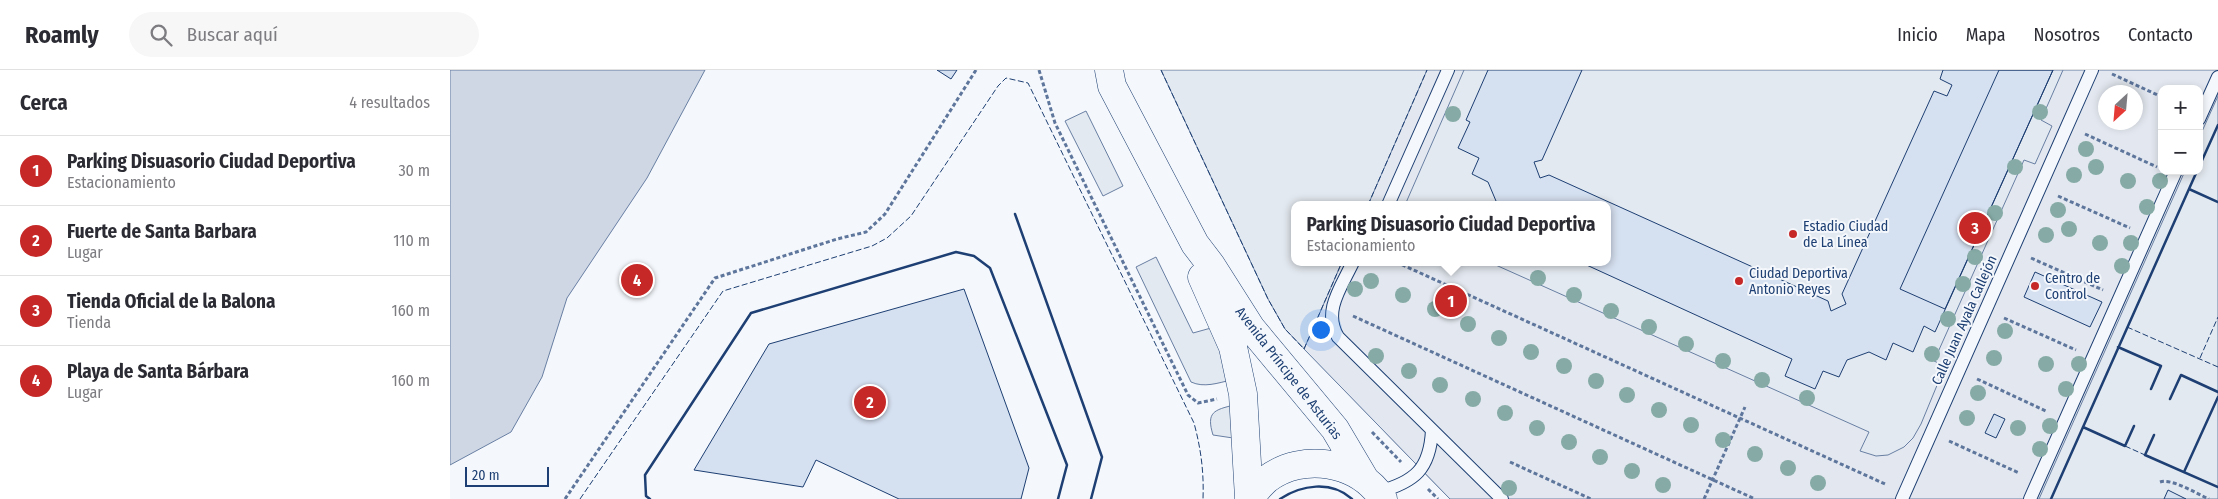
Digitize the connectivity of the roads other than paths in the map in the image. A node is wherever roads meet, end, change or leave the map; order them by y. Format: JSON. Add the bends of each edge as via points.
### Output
{"nodes":[{"id":1,"x":1109,"y":70,"type":"edge"},
{"id":2,"x":1448,"y":70,"type":"edge"},
{"id":3,"x":2092,"y":70,"type":"edge"},
{"id":4,"x":2218,"y":77,"type":"edge"},
{"id":5,"x":2203,"y":110,"type":"edge"},
{"id":6,"x":2174,"y":175,"type":"edge"},
{"id":7,"x":1390,"y":201,"type":"edge"},
{"id":8,"x":1195,"y":244,"type":"junction"},
{"id":9,"x":1351,"y":266,"type":"edge"},
{"id":10,"x":1432,"y":430,"type":"junction"},
{"id":11,"x":1375,"y":490,"type":"edge"},
{"id":12,"x":1903,"y":496,"type":"edge"},
{"id":13,"x":1249,"y":499,"type":"edge"},
{"id":14,"x":1502,"y":499,"type":"edge"},
{"id":15,"x":2030,"y":499,"type":"edge"}],
"edges":[{"from":1,"to":8,"type":"main road","name":"Avenida Príncipe de Asturias","via":[[1112,86]]},
{"from":2,"to":7,"type":"lane"},
{"from":3,"to":12,"type":"lane","name":"Calle Juan Ayala Callejón"},
{"from":4,"to":5,"type":"lane"},
{"from":6,"to":15,"type":"lane"},
{"from":8,"to":11,"type":"main road","name":"Avenida Príncipe de Asturias","via":[[1250,328],[1335,429]]},
{"from":8,"to":13,"type":"main road","name":"Avenida Príncipe de Asturias","via":[[1199,271],[1233,347],[1243,394]]},
{"from":9,"to":10,"type":"lane","via":[[1333,307],[1332,328]]},
{"from":10,"to":11,"type":"lane","via":[[1428,457],[1421,470],[1406,483]]},
{"from":10,"to":14,"type":"lane"},
{"from":11,"to":13,"type":"main road","via":[[1341,467],[1305,464],[1286,469],[1267,480]]}]}
